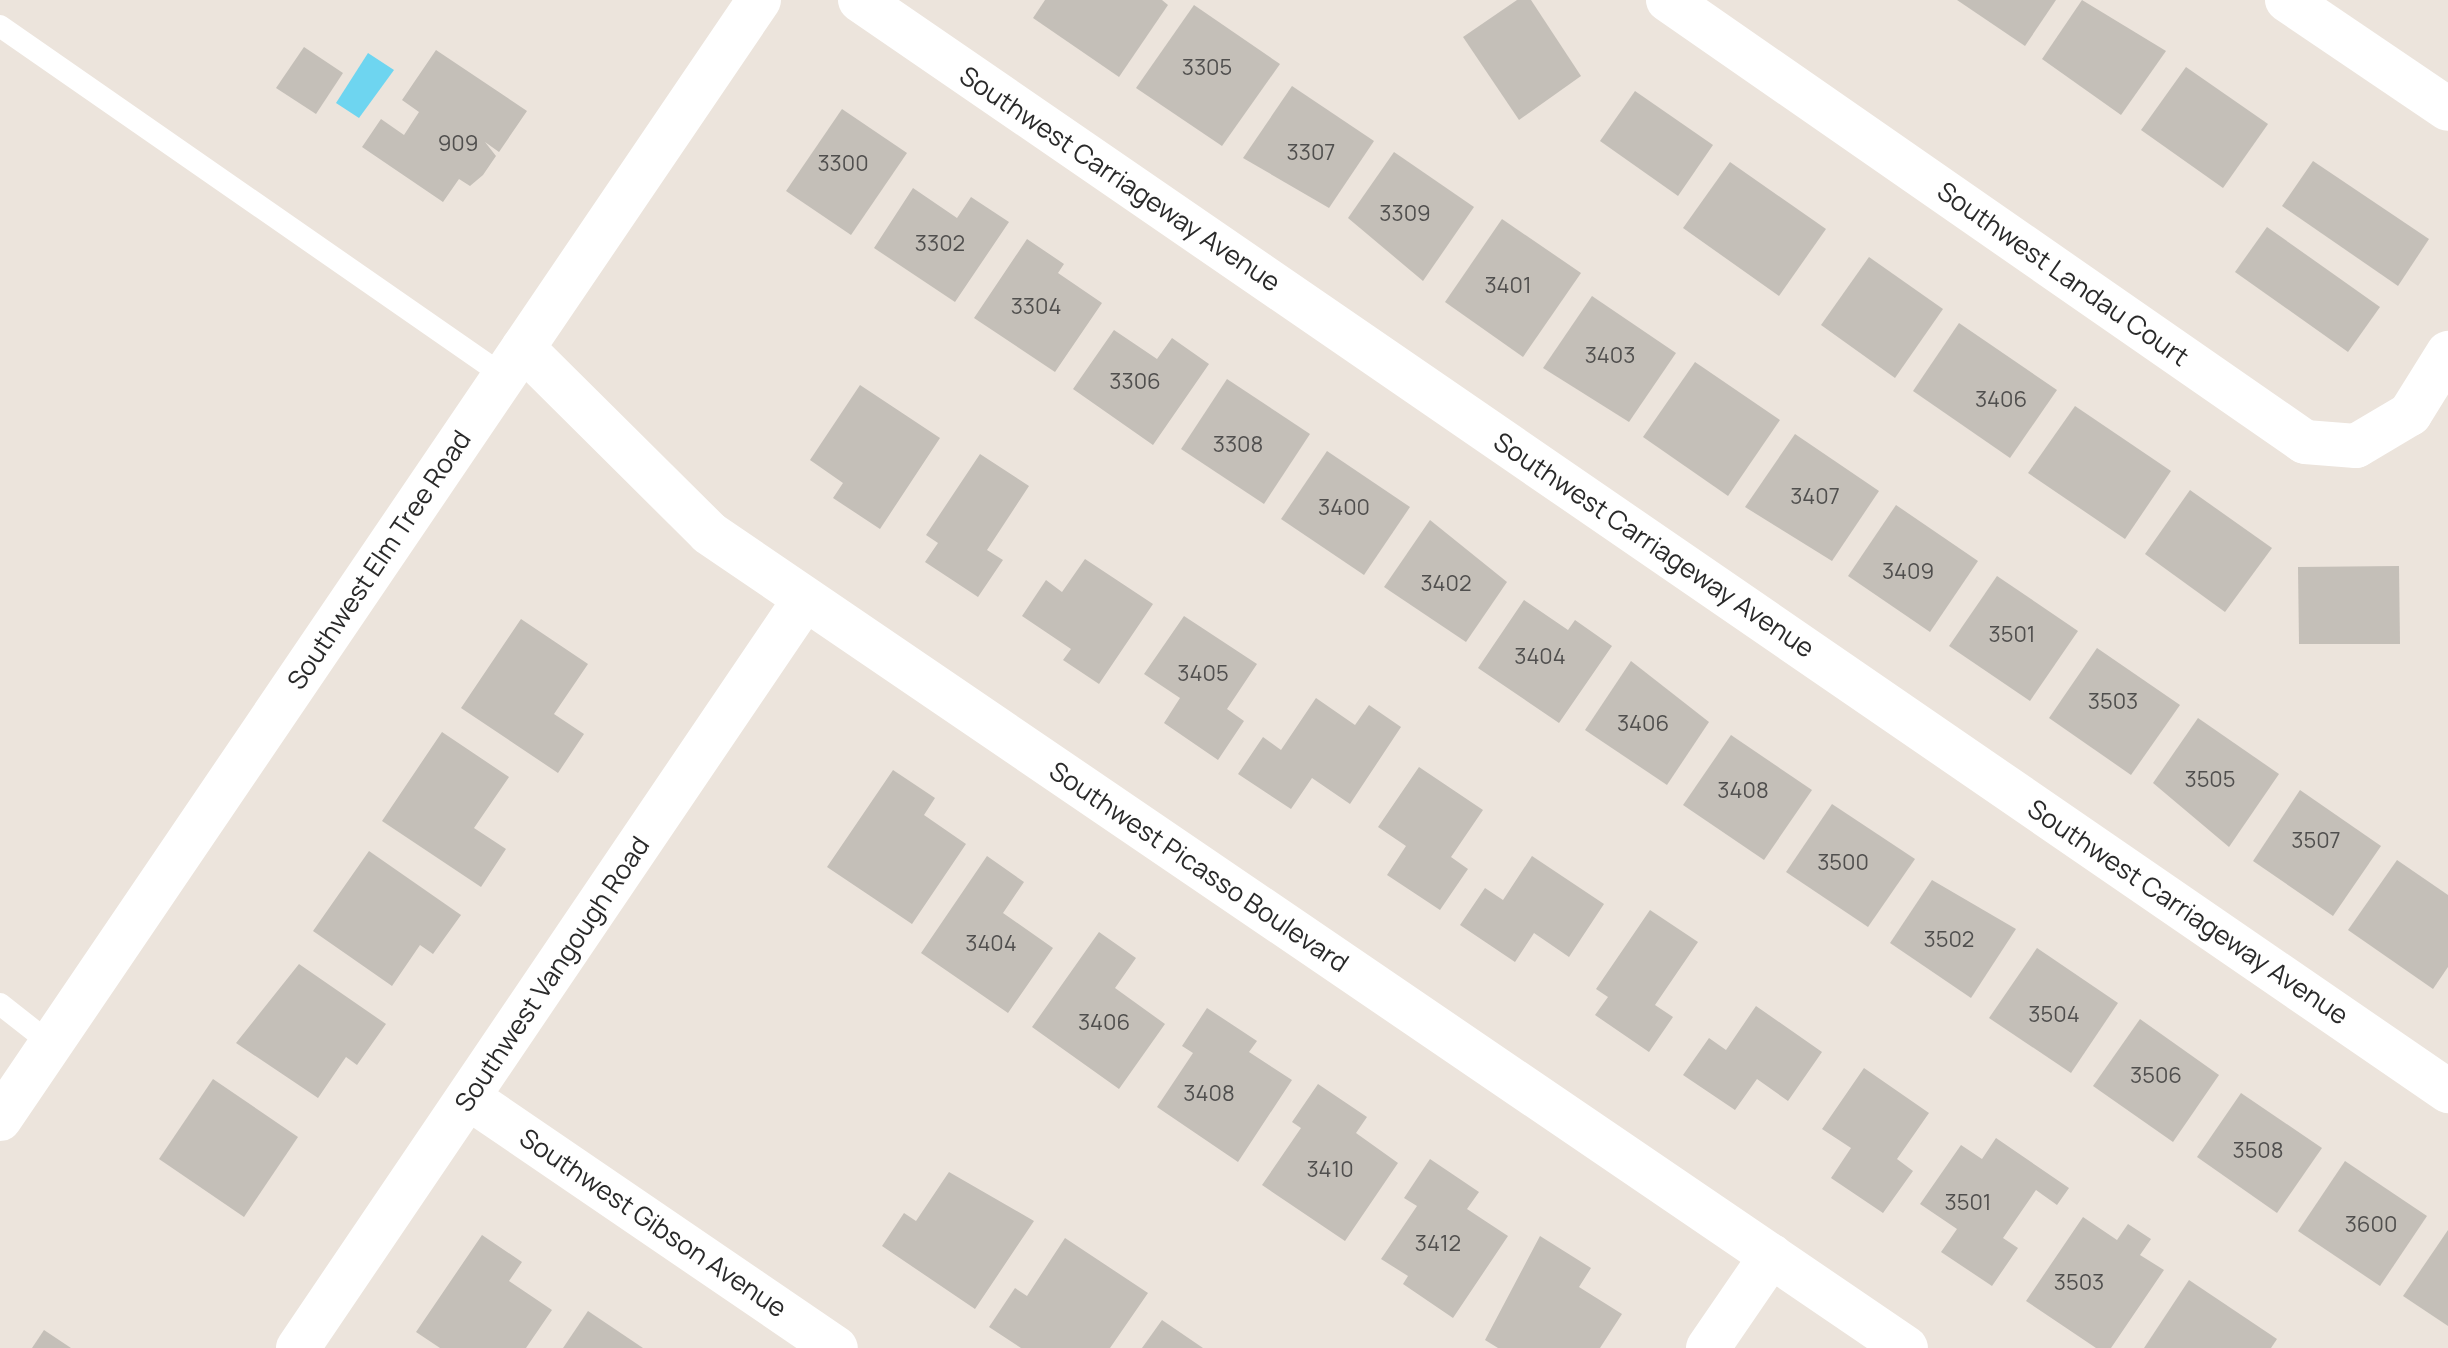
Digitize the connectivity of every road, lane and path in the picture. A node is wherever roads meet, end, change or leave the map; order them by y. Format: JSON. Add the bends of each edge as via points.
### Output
{"nodes":[{"id":1,"x":759,"y":0,"type":"edge"},
{"id":2,"x":860,"y":0,"type":"edge"},
{"id":3,"x":1668,"y":0,"type":"edge"},
{"id":4,"x":2287,"y":0,"type":"edge"},
{"id":5,"x":0,"y":26,"type":"edge"},
{"id":6,"x":2448,"y":109,"type":"edge"},
{"id":7,"x":2448,"y":353,"type":"edge"},
{"id":8,"x":514,"y":362,"type":"junction"},
{"id":9,"x":805,"y":599,"type":"junction"},
{"id":10,"x":0,"y":1004,"type":"edge"},
{"id":11,"x":51,"y":1044,"type":"junction"},
{"id":12,"x":2448,"y":1091,"type":"edge"},
{"id":13,"x":469,"y":1098,"type":"junction"},
{"id":14,"x":0,"y":1119,"type":"edge"},
{"id":15,"x":1771,"y":1256,"type":"junction"},
{"id":16,"x":298,"y":1348,"type":"edge"},
{"id":17,"x":836,"y":1348,"type":"edge"},
{"id":18,"x":1708,"y":1348,"type":"edge"},
{"id":19,"x":1906,"y":1348,"type":"edge"}],
"edges":[{"from":1,"to":8,"type":"street","name":"Southwest Elm Tree Road"},
{"from":2,"to":12,"type":"street","name":"Southwest Carriageway Avenue"},
{"from":3,"to":7,"type":"street","name":"Southwest Landau Court","via":[[2305,442],[2356,446],[2410,414]]},
{"from":4,"to":6,"type":"street"},
{"from":5,"to":8,"type":"lane"},
{"from":8,"to":9,"type":"street","name":"Southwest Picasso Boulevard","via":[[709,533]]},
{"from":8,"to":11,"type":"street","name":"Southwest Elm Tree Road"},
{"from":9,"to":13,"type":"street","name":"Southwest Vangough Road"},
{"from":9,"to":15,"type":"street","name":"Southwest Picasso Boulevard"},
{"from":10,"to":11,"type":"lane"},
{"from":11,"to":14,"type":"street","name":"Southwest Elm Tree Road"},
{"from":13,"to":16,"type":"street","name":"Southwest Vangough Road"},
{"from":13,"to":17,"type":"street","name":"Southwest Gibson Avenue"},
{"from":15,"to":18,"type":"street"},
{"from":15,"to":19,"type":"street","name":"Southwest Picasso Boulevard"}]}
